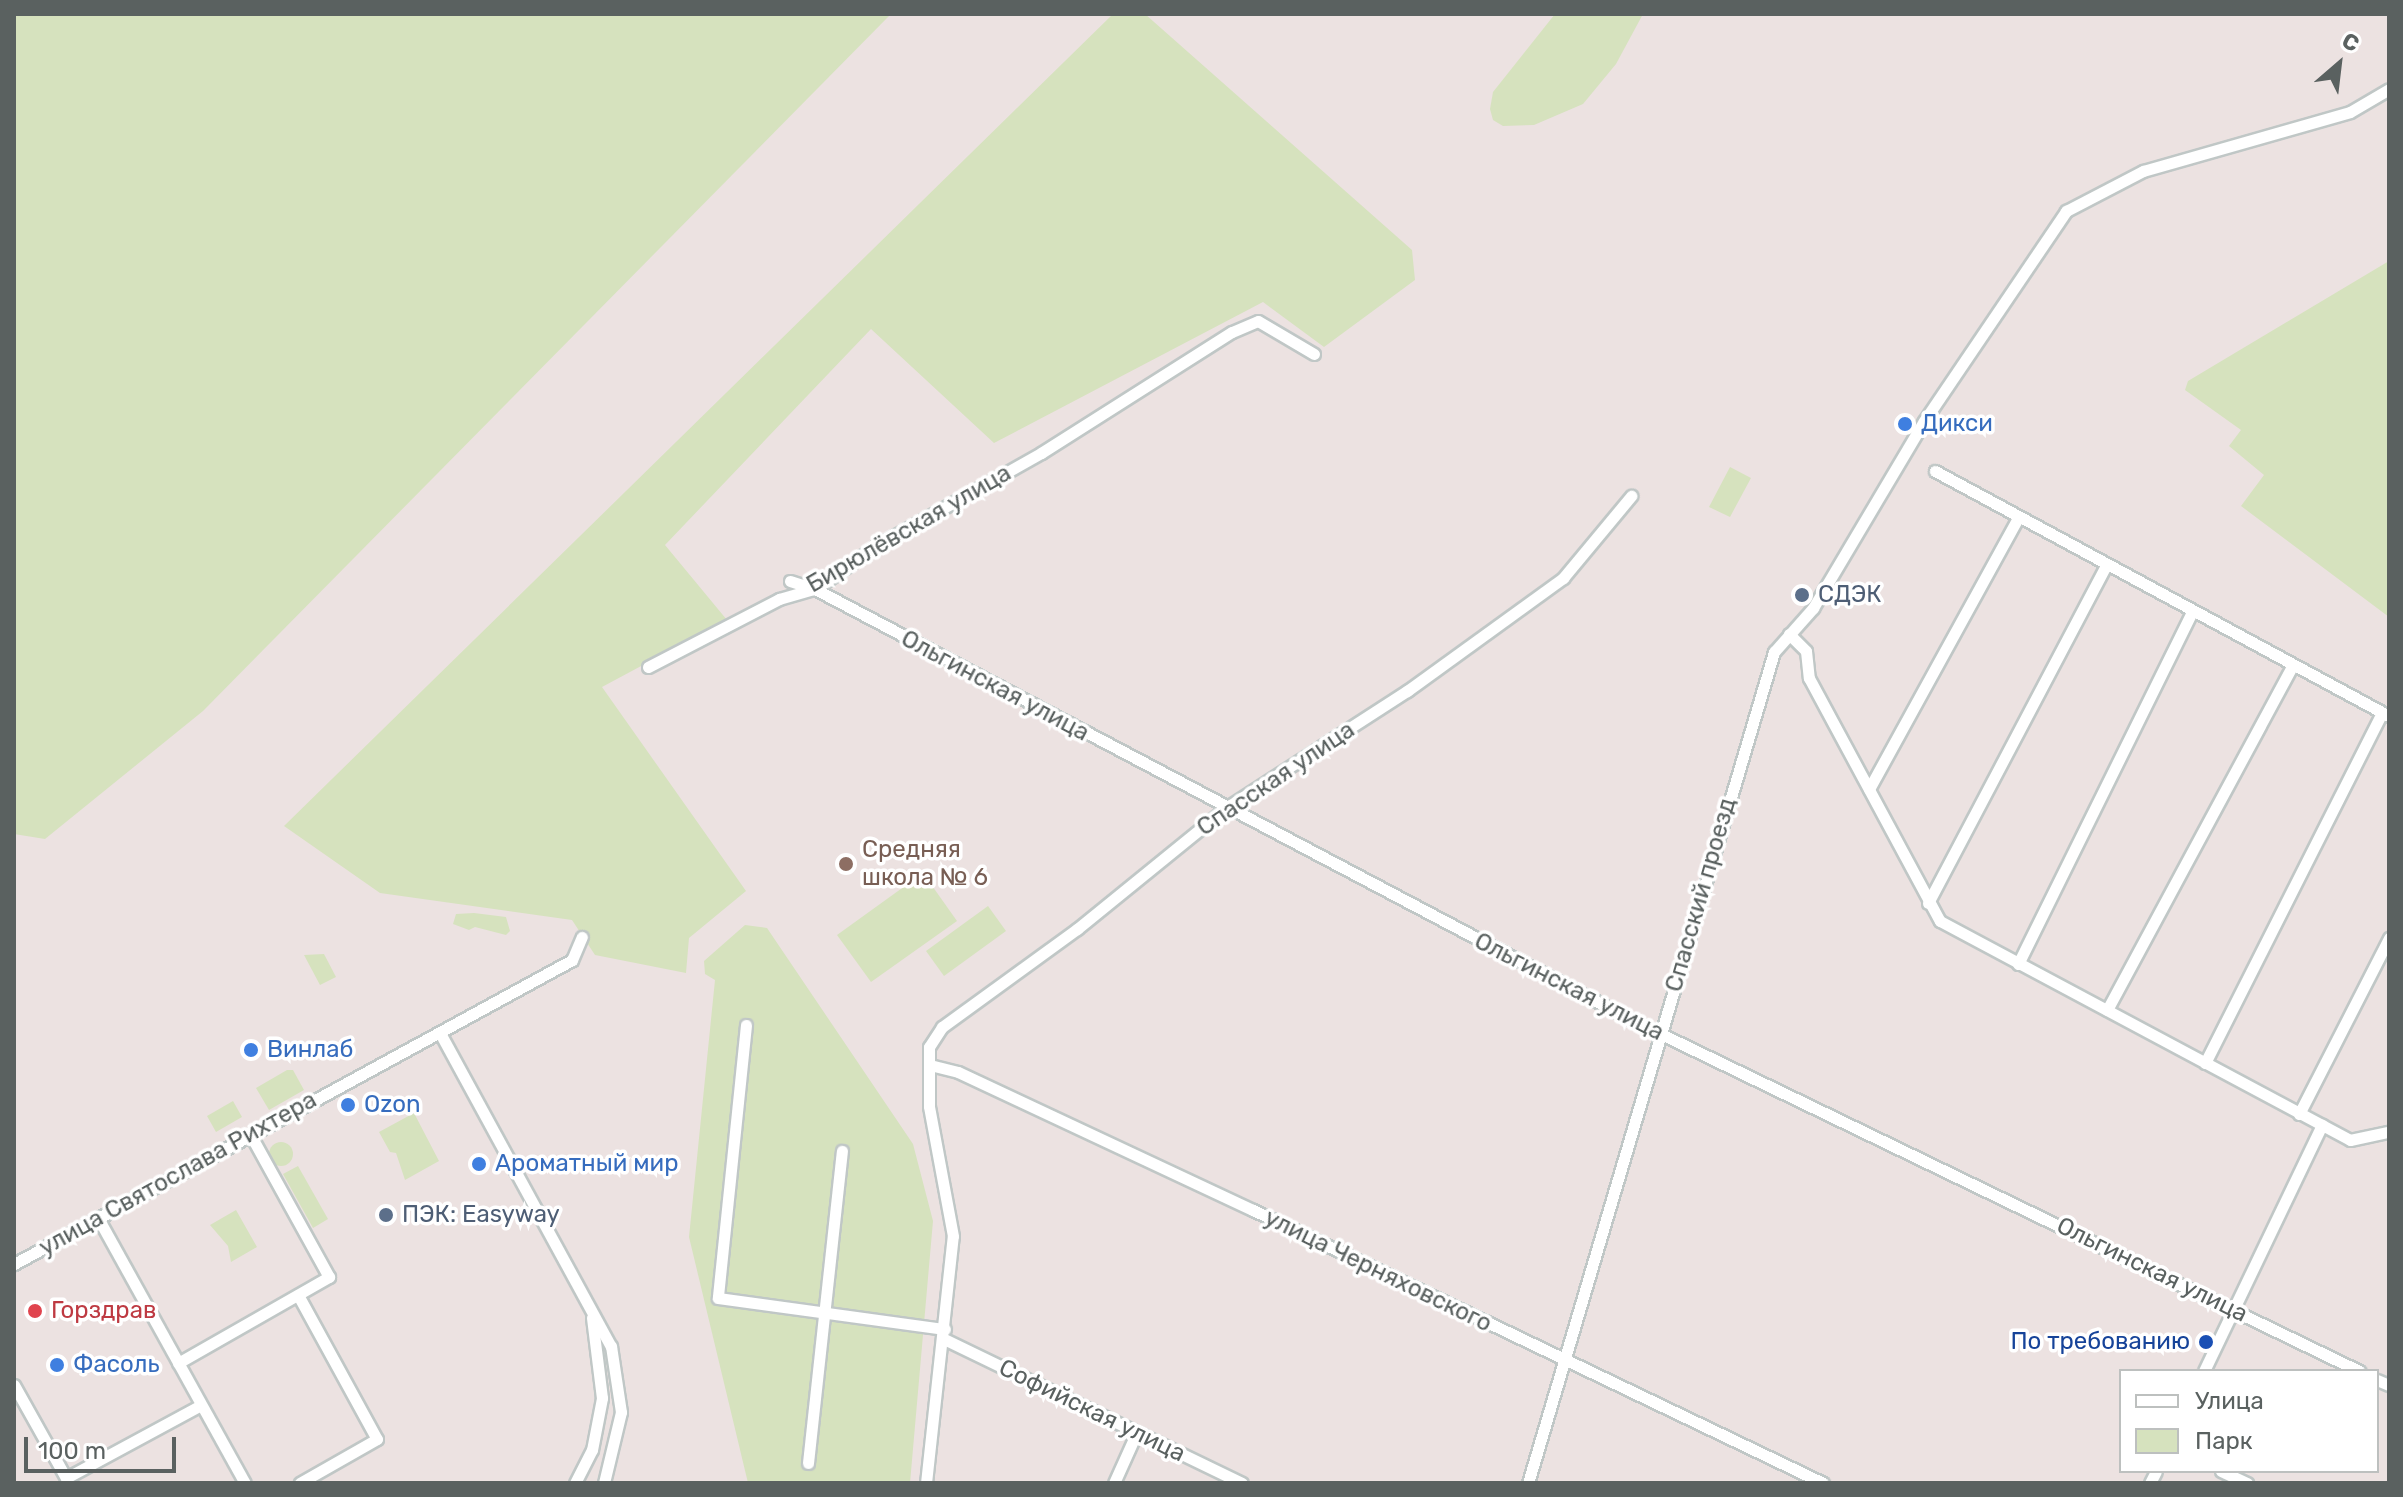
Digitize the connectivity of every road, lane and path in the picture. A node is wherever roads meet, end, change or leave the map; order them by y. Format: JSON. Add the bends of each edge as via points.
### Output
{"nodes":[{"id":1,"x":2389,"y":89,"type":"edge"},
{"id":2,"x":1314,"y":354,"type":"dead end"},
{"id":3,"x":1935,"y":471,"type":"dead end"},
{"id":4,"x":1631,"y":496,"type":"dead end"},
{"id":5,"x":2019,"y":516,"type":"junction"},
{"id":6,"x":2107,"y":564,"type":"junction"},
{"id":7,"x":790,"y":581,"type":"dead end"},
{"id":8,"x":815,"y":589,"type":"junction"},
{"id":9,"x":2192,"y":612,"type":"junction"},
{"id":10,"x":1789,"y":634,"type":"junction"},
{"id":11,"x":2293,"y":665,"type":"junction"},
{"id":12,"x":648,"y":667,"type":"dead end"},
{"id":13,"x":2386,"y":715,"type":"edge"},
{"id":14,"x":1869,"y":789,"type":"junction"},
{"id":15,"x":1226,"y":808,"type":"junction"},
{"id":16,"x":1928,"y":903,"type":"junction"},
{"id":17,"x":582,"y":937,"type":"dead end"},
{"id":18,"x":2389,"y":938,"type":"edge"},
{"id":19,"x":2018,"y":964,"type":"junction"},
{"id":20,"x":2107,"y":1010,"type":"junction"},
{"id":21,"x":746,"y":1025,"type":"dead end"},
{"id":22,"x":440,"y":1033,"type":"junction"},
{"id":23,"x":1663,"y":1036,"type":"junction"},
{"id":24,"x":2205,"y":1063,"type":"junction"},
{"id":25,"x":930,"y":1065,"type":"junction"},
{"id":26,"x":2299,"y":1114,"type":"junction"},
{"id":27,"x":2322,"y":1125,"type":"junction"},
{"id":28,"x":2389,"y":1132,"type":"edge"},
{"id":29,"x":250,"y":1134,"type":"junction"},
{"id":30,"x":842,"y":1151,"type":"dead end"},
{"id":31,"x":98,"y":1218,"type":"junction"},
{"id":32,"x":14,"y":1264,"type":"edge"},
{"id":33,"x":298,"y":1295,"type":"junction"},
{"id":34,"x":591,"y":1309,"type":"junction"},
{"id":35,"x":2234,"y":1309,"type":"junction"},
{"id":36,"x":828,"y":1313,"type":"junction"},
{"id":37,"x":944,"y":1334,"type":"junction"},
{"id":38,"x":1565,"y":1359,"type":"junction"},
{"id":39,"x":178,"y":1363,"type":"junction"},
{"id":40,"x":2205,"y":1369,"type":"edge"},
{"id":41,"x":2355,"y":1369,"type":"edge"},
{"id":42,"x":14,"y":1385,"type":"edge"},
{"id":43,"x":201,"y":1405,"type":"junction"},
{"id":44,"x":1136,"y":1434,"type":"junction"},
{"id":45,"x":808,"y":1463,"type":"dead end"},
{"id":46,"x":2225,"y":1473,"type":"edge"},
{"id":47,"x":70,"y":1480,"type":"edge"},
{"id":48,"x":245,"y":1483,"type":"edge"},
{"id":49,"x":300,"y":1483,"type":"edge"},
{"id":50,"x":575,"y":1483,"type":"edge"},
{"id":51,"x":604,"y":1483,"type":"edge"},
{"id":52,"x":926,"y":1483,"type":"edge"},
{"id":53,"x":1114,"y":1483,"type":"edge"},
{"id":54,"x":1242,"y":1483,"type":"edge"},
{"id":55,"x":1528,"y":1483,"type":"edge"},
{"id":56,"x":1823,"y":1483,"type":"edge"},
{"id":57,"x":2247,"y":1483,"type":"edge"}],
"edges":[{"from":1,"to":10,"type":"street","name":"Спасский проезд","via":[[2350,112],[2143,171],[2101,188],[2066,211],[1970,351],[1813,608]]},
{"from":2,"to":8,"type":"street","name":"Бирюлёвская улица","via":[[1258,321],[1232,332],[1041,453],[876,546]]},
{"from":3,"to":5,"type":"street"},
{"from":4,"to":15,"type":"street","name":"Спасская улица","via":[[1563,578],[1407,691]]},
{"from":5,"to":6,"type":"street"},
{"from":5,"to":14,"type":"street"},
{"from":6,"to":9,"type":"street"},
{"from":6,"to":16,"type":"street"},
{"from":7,"to":8,"type":"street","name":"Ольгинская улица"},
{"from":8,"to":12,"type":"street","name":"Бирюлёвская улица","via":[[779,599]]},
{"from":8,"to":15,"type":"street","name":"Ольгинская улица"},
{"from":9,"to":11,"type":"street"},
{"from":9,"to":19,"type":"street"},
{"from":10,"to":14,"type":"street","via":[[1806,651],[1809,678]]},
{"from":10,"to":23,"type":"street","name":"Спасский проезд","via":[[1774,652],[1745,743],[1684,944]]},
{"from":11,"to":13,"type":"street"},
{"from":11,"to":20,"type":"street"},
{"from":13,"to":24,"type":"street"},
{"from":14,"to":16,"type":"street"},
{"from":15,"to":23,"type":"street","name":"Ольгинская улица"},
{"from":15,"to":25,"type":"street","name":"Спасская улица","via":[[1077,929],[942,1027],[929,1047]]},
{"from":16,"to":19,"type":"street","via":[[1940,921]]},
{"from":17,"to":22,"type":"street","name":"улица Святослава Рихтера","via":[[572,960]]},
{"from":18,"to":26,"type":"street"},
{"from":19,"to":20,"type":"street"},
{"from":20,"to":24,"type":"street"},
{"from":21,"to":36,"type":"street","name":"Софийская улица","via":[[718,1298]]},
{"from":22,"to":29,"type":"street","name":"улица Святослава Рихтера","via":[[428,1034]]},
{"from":22,"to":34,"type":"street"},
{"from":23,"to":35,"type":"street","name":"Ольгинская улица"},
{"from":23,"to":38,"type":"street","name":"Спасский проезд"},
{"from":24,"to":26,"type":"street"},
{"from":25,"to":37,"type":"street","name":"Спасская улица","via":[[929,1106],[953,1236]]},
{"from":25,"to":38,"type":"street","name":"улица Черняховского","via":[[958,1072]]},
{"from":26,"to":27,"type":"street"},
{"from":27,"to":28,"type":"street","via":[[2350,1140]]},
{"from":27,"to":35,"type":"street"},
{"from":29,"to":31,"type":"street","name":"улица Святослава Рихтера"},
{"from":29,"to":33,"type":"street","via":[[329,1277]]},
{"from":30,"to":36,"type":"street"},
{"from":31,"to":32,"type":"street","name":"улица Святослава Рихтера"},
{"from":31,"to":39,"type":"street"},
{"from":33,"to":39,"type":"street"},
{"from":33,"to":49,"type":"street","via":[[377,1439]]},
{"from":34,"to":50,"type":"street","via":[[602,1398],[592,1450]]},
{"from":34,"to":51,"type":"street","via":[[611,1346],[620,1382],[616,1448]]},
{"from":35,"to":40,"type":"street"},
{"from":35,"to":41,"type":"street","name":"Ольгинская улица"},
{"from":36,"to":37,"type":"street","name":"Софийская улица"},
{"from":36,"to":45,"type":"street"},
{"from":37,"to":44,"type":"street","name":"Софийская улица"},
{"from":37,"to":52,"type":"street","name":"Спасская улица"},
{"from":38,"to":55,"type":"street","name":"Спасский проезд"},
{"from":38,"to":56,"type":"street","name":"улица Черняховского"},
{"from":39,"to":43,"type":"street"},
{"from":42,"to":47,"type":"street"},
{"from":43,"to":47,"type":"street"},
{"from":43,"to":48,"type":"street"},
{"from":44,"to":53,"type":"street"},
{"from":44,"to":54,"type":"street","name":"Софийская улица"},
{"from":46,"to":57,"type":"street"}]}
